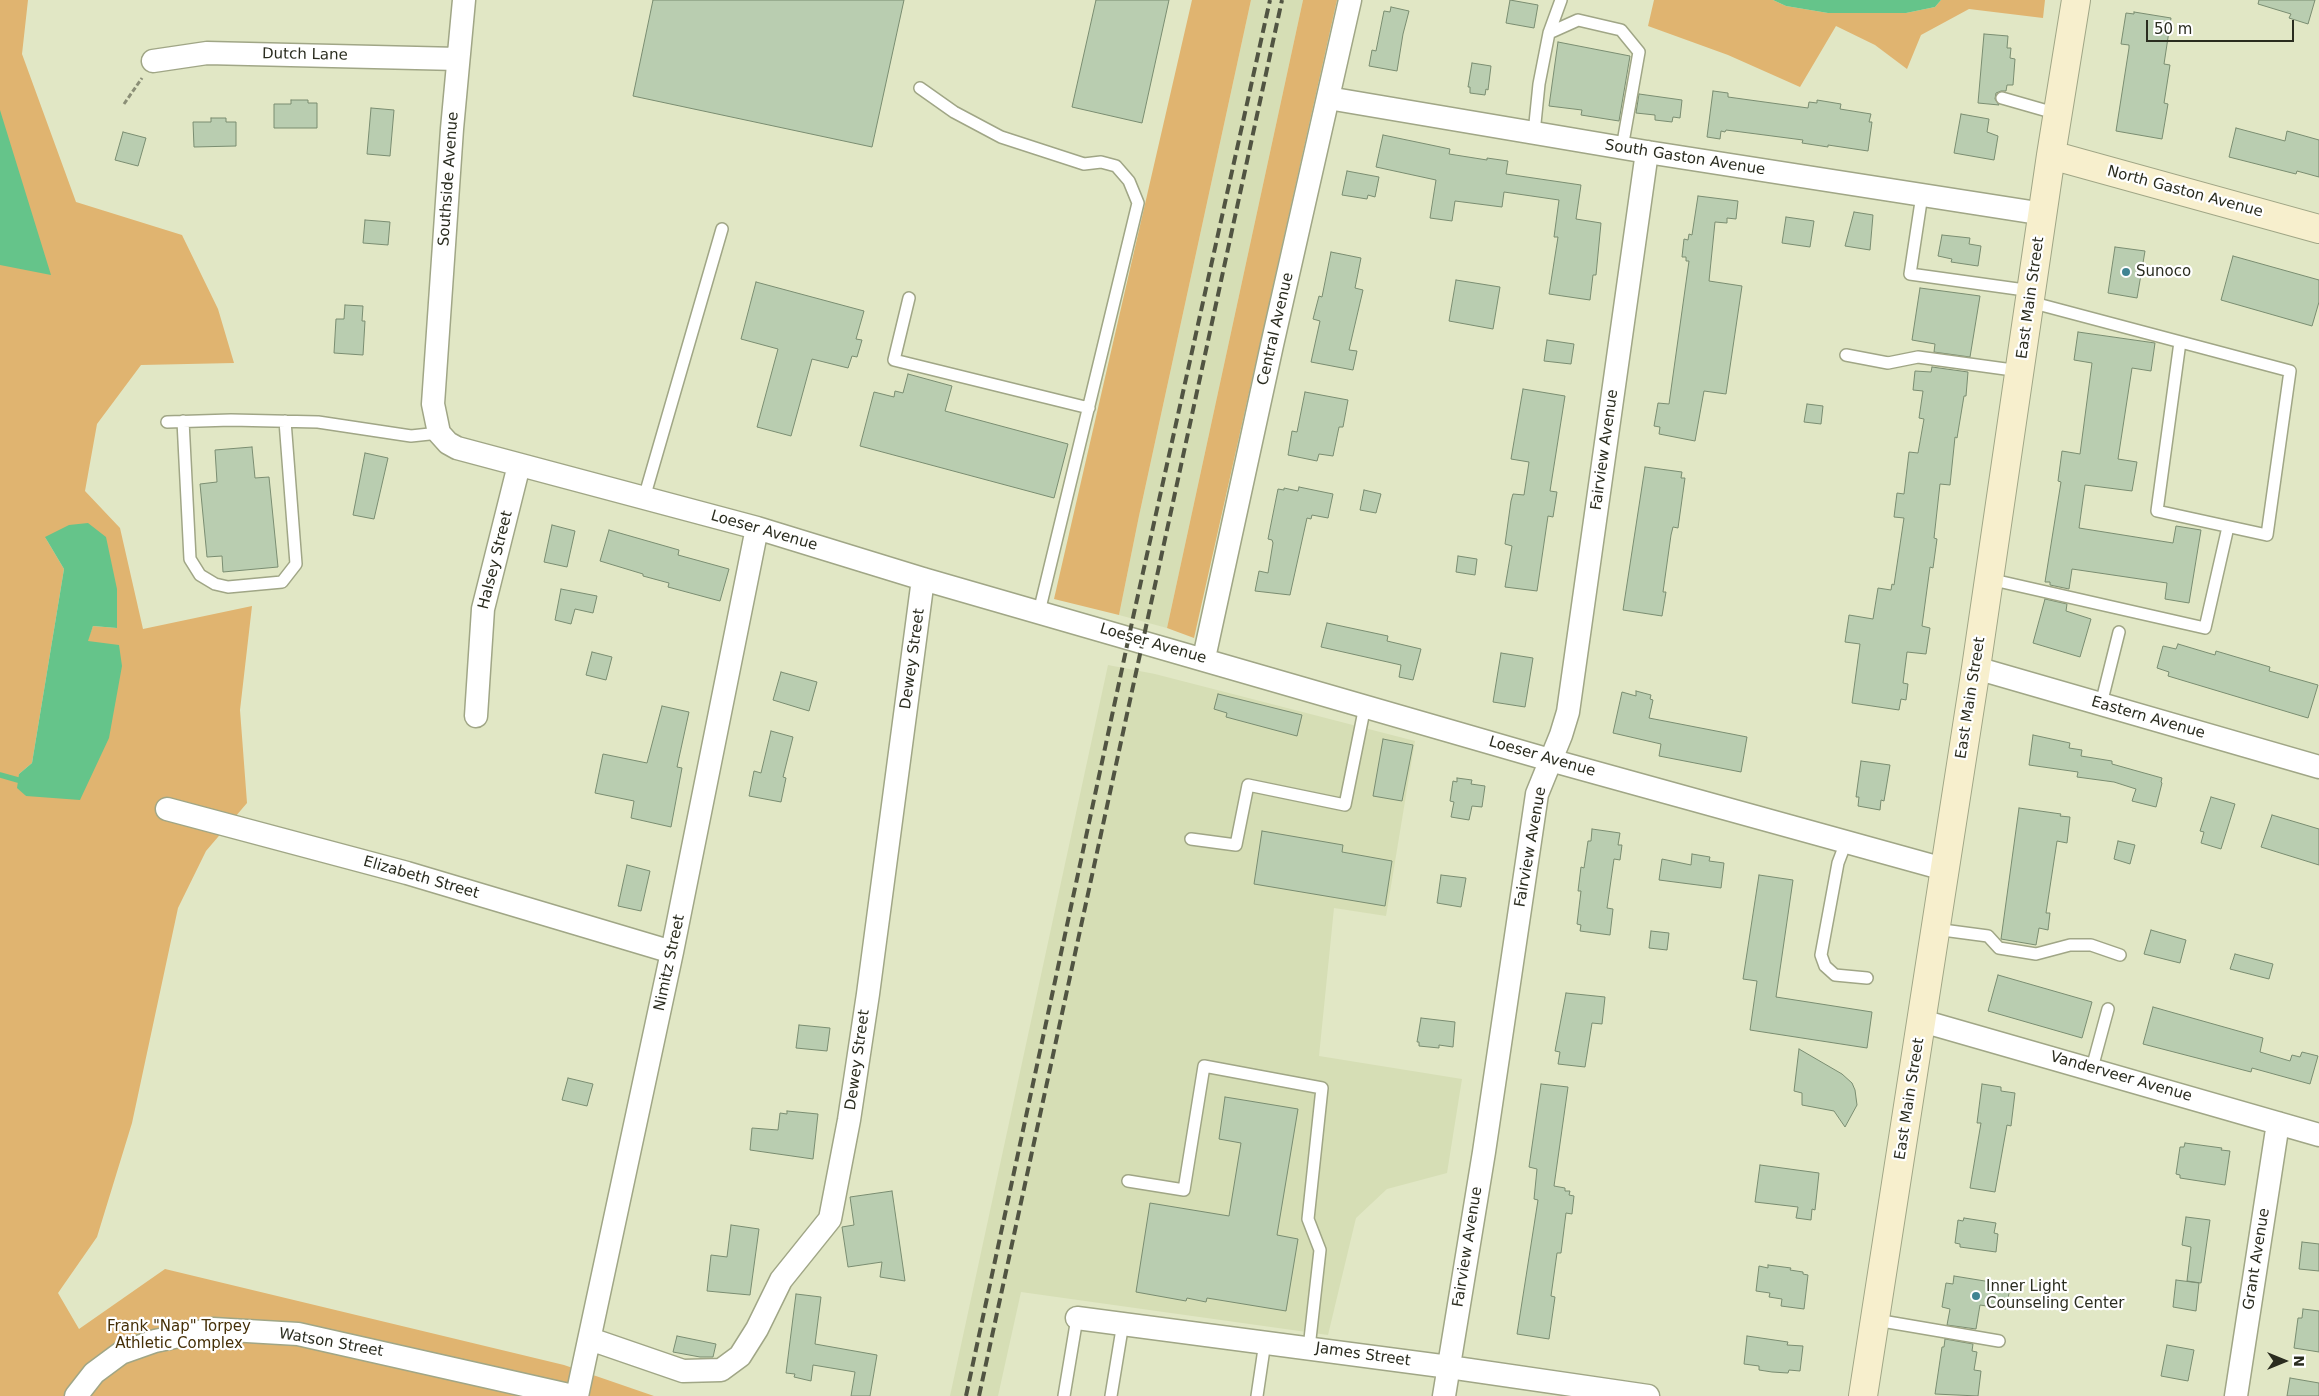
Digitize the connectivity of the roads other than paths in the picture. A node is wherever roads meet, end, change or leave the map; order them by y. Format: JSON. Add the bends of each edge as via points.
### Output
{"nodes":[{"id":1,"x":464,"y":0,"type":"edge"},
{"id":2,"x":1350,"y":0,"type":"edge"},
{"id":3,"x":1561,"y":0,"type":"edge"},
{"id":4,"x":2076,"y":0,"type":"edge"},
{"id":5,"x":1549,"y":33,"type":"junction"},
{"id":6,"x":458,"y":59,"type":"junction"},
{"id":7,"x":153,"y":61,"type":"road end"},
{"id":8,"x":920,"y":88,"type":"dead end"},
{"id":9,"x":1328,"y":98,"type":"junction"},
{"id":10,"x":2002,"y":98,"type":"dead end"},
{"id":11,"x":2058,"y":114,"type":"junction"},
{"id":12,"x":1534,"y":133,"type":"junction"},
{"id":13,"x":1622,"y":148,"type":"junction"},
{"id":14,"x":1647,"y":152,"type":"junction"},
{"id":15,"x":2051,"y":155,"type":"junction"},
{"id":16,"x":1922,"y":195,"type":"junction"},
{"id":17,"x":2044,"y":214,"type":"junction"},
{"id":18,"x":722,"y":229,"type":"dead end"},
{"id":19,"x":2319,"y":229,"type":"edge"},
{"id":20,"x":2031,"y":296,"type":"junction"},
{"id":21,"x":909,"y":298,"type":"dead end"},
{"id":22,"x":2180,"y":342,"type":"junction"},
{"id":23,"x":1846,"y":355,"type":"dead end"},
{"id":24,"x":2020,"y":371,"type":"junction"},
{"id":25,"x":1088,"y":408,"type":"junction"},
{"id":26,"x":184,"y":421,"type":"junction"},
{"id":27,"x":285,"y":421,"type":"junction"},
{"id":28,"x":168,"y":422,"type":"dead end"},
{"id":29,"x":439,"y":433,"type":"junction"},
{"id":30,"x":520,"y":465,"type":"junction"},
{"id":31,"x":644,"y":498,"type":"junction"},
{"id":32,"x":2228,"y":526,"type":"junction"},
{"id":33,"x":757,"y":528,"type":"junction"},
{"id":34,"x":924,"y":579,"type":"junction"},
{"id":35,"x":1989,"y":579,"type":"junction"},
{"id":36,"x":1040,"y":612,"type":"junction"},
{"id":37,"x":2119,"y":632,"type":"dead end"},
{"id":38,"x":1204,"y":658,"type":"junction"},
{"id":39,"x":1976,"y":668,"type":"junction"},
{"id":40,"x":2101,"y":704,"type":"junction"},
{"id":41,"x":1365,"y":706,"type":"junction"},
{"id":42,"x":476,"y":716,"type":"dead end"},
{"id":43,"x":1550,"y":760,"type":"junction"},
{"id":44,"x":2319,"y":767,"type":"edge"},
{"id":45,"x":168,"y":809,"type":"dead end"},
{"id":46,"x":1191,"y":839,"type":"dead end"},
{"id":47,"x":1846,"y":842,"type":"junction"},
{"id":48,"x":1944,"y":869,"type":"junction"},
{"id":49,"x":1935,"y":929,"type":"junction"},
{"id":50,"x":672,"y":952,"type":"junction"},
{"id":51,"x":2120,"y":954,"type":"dead end"},
{"id":52,"x":1867,"y":978,"type":"dead end"},
{"id":53,"x":2108,"y":1009,"type":"dead end"},
{"id":54,"x":1922,"y":1021,"type":"junction"},
{"id":55,"x":2092,"y":1068,"type":"junction"},
{"id":56,"x":2278,"y":1122,"type":"junction"},
{"id":57,"x":2319,"y":1134,"type":"edge"},
{"id":58,"x":1128,"y":1181,"type":"dead end"},
{"id":59,"x":1077,"y":1318,"type":"joint"},
{"id":60,"x":1876,"y":1320,"type":"junction"},
{"id":61,"x":1123,"y":1323,"type":"junction"},
{"id":62,"x":590,"y":1339,"type":"junction"},
{"id":63,"x":1999,"y":1341,"type":"dead end"},
{"id":64,"x":1265,"y":1342,"type":"junction"},
{"id":65,"x":1309,"y":1348,"type":"junction"},
{"id":66,"x":1449,"y":1366,"type":"junction"},
{"id":67,"x":1867,"y":1395,"type":"edge"},
{"id":68,"x":76,"y":1396,"type":"edge"},
{"id":69,"x":575,"y":1396,"type":"edge"},
{"id":70,"x":1064,"y":1396,"type":"edge"},
{"id":71,"x":1110,"y":1396,"type":"edge"},
{"id":72,"x":1257,"y":1396,"type":"edge"},
{"id":73,"x":1444,"y":1396,"type":"edge"},
{"id":74,"x":1648,"y":1396,"type":"edge"},
{"id":75,"x":2236,"y":1396,"type":"edge"}],
"edges":[{"from":1,"to":6,"type":"street","name":"Southside Avenue"},
{"from":2,"to":9,"type":"street","name":"Central Avenue"},
{"from":3,"to":5,"type":"lane"},
{"from":4,"to":11,"type":"street","name":"East Main Street"},
{"from":5,"to":12,"type":"lane"},
{"from":5,"to":13,"type":"lane","via":[[1578,20],[1621,30],[1639,52]]},
{"from":6,"to":7,"type":"street","name":"Dutch Lane","via":[[207,53]]},
{"from":6,"to":29,"type":"street","name":"Southside Avenue","via":[[433,404]]},
{"from":8,"to":25,"type":"lane","via":[[954,112],[1001,137],[1084,164],[1101,162],[1116,166],[1129,181],[1138,202]]},
{"from":9,"to":12,"type":"street","name":"South Gaston Avenue"},
{"from":9,"to":38,"type":"street","name":"Central Avenue"},
{"from":10,"to":11,"type":"lane"},
{"from":11,"to":15,"type":"street","name":"East Main Street"},
{"from":12,"to":13,"type":"street","name":"South Gaston Avenue"},
{"from":13,"to":14,"type":"street","name":"South Gaston Avenue"},
{"from":14,"to":16,"type":"street","name":"South Gaston Avenue"},
{"from":14,"to":43,"type":"street","name":"Fairview Avenue","via":[[1568,712]]},
{"from":15,"to":17,"type":"street","name":"East Main Street"},
{"from":15,"to":19,"type":"street","name":"North Gaston Avenue"},
{"from":16,"to":17,"type":"street","name":"South Gaston Avenue"},
{"from":16,"to":20,"type":"lane","via":[[1910,274]]},
{"from":17,"to":20,"type":"street","name":"East Main Street"},
{"from":18,"to":31,"type":"lane"},
{"from":20,"to":22,"type":"lane"},
{"from":20,"to":24,"type":"street","name":"East Main Street"},
{"from":21,"to":25,"type":"lane","via":[[894,360]]},
{"from":22,"to":32,"type":"lane","via":[[2157,511]]},
{"from":22,"to":32,"type":"lane","via":[[2290,371],[2267,535]]},
{"from":23,"to":24,"type":"lane","via":[[1888,363],[1918,357]]},
{"from":24,"to":35,"type":"street","name":"East Main Street"},
{"from":25,"to":36,"type":"lane"},
{"from":26,"to":27,"type":"lane"},
{"from":26,"to":27,"type":"lane","via":[[190,560],[200,575],[228,587],[282,582],[296,564]]},
{"from":26,"to":28,"type":"lane"},
{"from":27,"to":29,"type":"lane","via":[[335,424],[411,436]]},
{"from":29,"to":30,"type":"street","name":"Loeser Avenue","via":[[457,448]]},
{"from":30,"to":31,"type":"street","name":"Loeser Avenue"},
{"from":30,"to":42,"type":"street","name":"Halsey Street","via":[[482,609]]},
{"from":31,"to":33,"type":"street","name":"Loeser Avenue"},
{"from":32,"to":35,"type":"lane","via":[[2205,628]]},
{"from":33,"to":34,"type":"street","name":"Loeser Avenue"},
{"from":33,"to":50,"type":"street","name":"Nimitz Street"},
{"from":34,"to":36,"type":"street","name":"Loeser Avenue"},
{"from":34,"to":62,"type":"street","name":"Dewey Street","via":[[868,994],[830,1220],[781,1280],[740,1356],[722,1370],[683,1371]]},
{"from":35,"to":39,"type":"street","name":"East Main Street"},
{"from":36,"to":38,"type":"street","name":"Loeser Avenue"},
{"from":37,"to":40,"type":"lane"},
{"from":38,"to":41,"type":"street","name":"Loeser Avenue"},
{"from":39,"to":40,"type":"street","name":"Eastern Avenue"},
{"from":39,"to":48,"type":"street","name":"East Main Street"},
{"from":40,"to":44,"type":"street","name":"Eastern Avenue"},
{"from":41,"to":43,"type":"street","name":"Loeser Avenue"},
{"from":41,"to":46,"type":"lane","via":[[1345,805],[1248,785],[1236,845]]},
{"from":43,"to":47,"type":"street","name":"Loeser Avenue"},
{"from":43,"to":66,"type":"street","name":"Fairview Avenue","via":[[1537,794]]},
{"from":45,"to":50,"type":"street","name":"Elizabeth Street","via":[[407,873]]},
{"from":47,"to":48,"type":"street","name":"Loeser Avenue"},
{"from":47,"to":52,"type":"lane","via":[[1838,863],[1821,955],[1824,966],[1835,975]]},
{"from":48,"to":49,"type":"street","name":"East Main Street"},
{"from":49,"to":51,"type":"lane","via":[[1988,936],[1999,948],[2036,954],[2070,944],[2091,945]]},
{"from":49,"to":54,"type":"street","name":"East Main Street"},
{"from":50,"to":62,"type":"street","name":"Nimitz Street"},
{"from":53,"to":55,"type":"lane"},
{"from":54,"to":55,"type":"street","name":"Vanderveer Avenue"},
{"from":54,"to":60,"type":"street","name":"East Main Street"},
{"from":55,"to":56,"type":"street","name":"Vanderveer Avenue"},
{"from":56,"to":57,"type":"street","name":"Vanderveer Avenue"},
{"from":56,"to":75,"type":"street","name":"Grant Avenue"},
{"from":58,"to":65,"type":"lane","via":[[1184,1190],[1204,1066],[1322,1088],[1308,1219],[1320,1250]]},
{"from":59,"to":61,"type":"street","name":"James Street"},
{"from":59,"to":70,"type":"lane"},
{"from":60,"to":63,"type":"lane"},
{"from":60,"to":67,"type":"street","name":"East Main Street"},
{"from":61,"to":64,"type":"street","name":"James Street"},
{"from":61,"to":71,"type":"lane"},
{"from":62,"to":69,"type":"street","name":"Nimitz Street"},
{"from":64,"to":65,"type":"street","name":"James Street"},
{"from":64,"to":72,"type":"lane"},
{"from":65,"to":66,"type":"street","name":"James Street"},
{"from":66,"to":73,"type":"street","name":"Fairview Avenue"},
{"from":66,"to":74,"type":"street","name":"James Street"},
{"from":68,"to":69,"type":"street","name":"Watson Street","via":[[94,1373],[121,1353],[155,1341],[213,1329],[298,1334]]}]}
